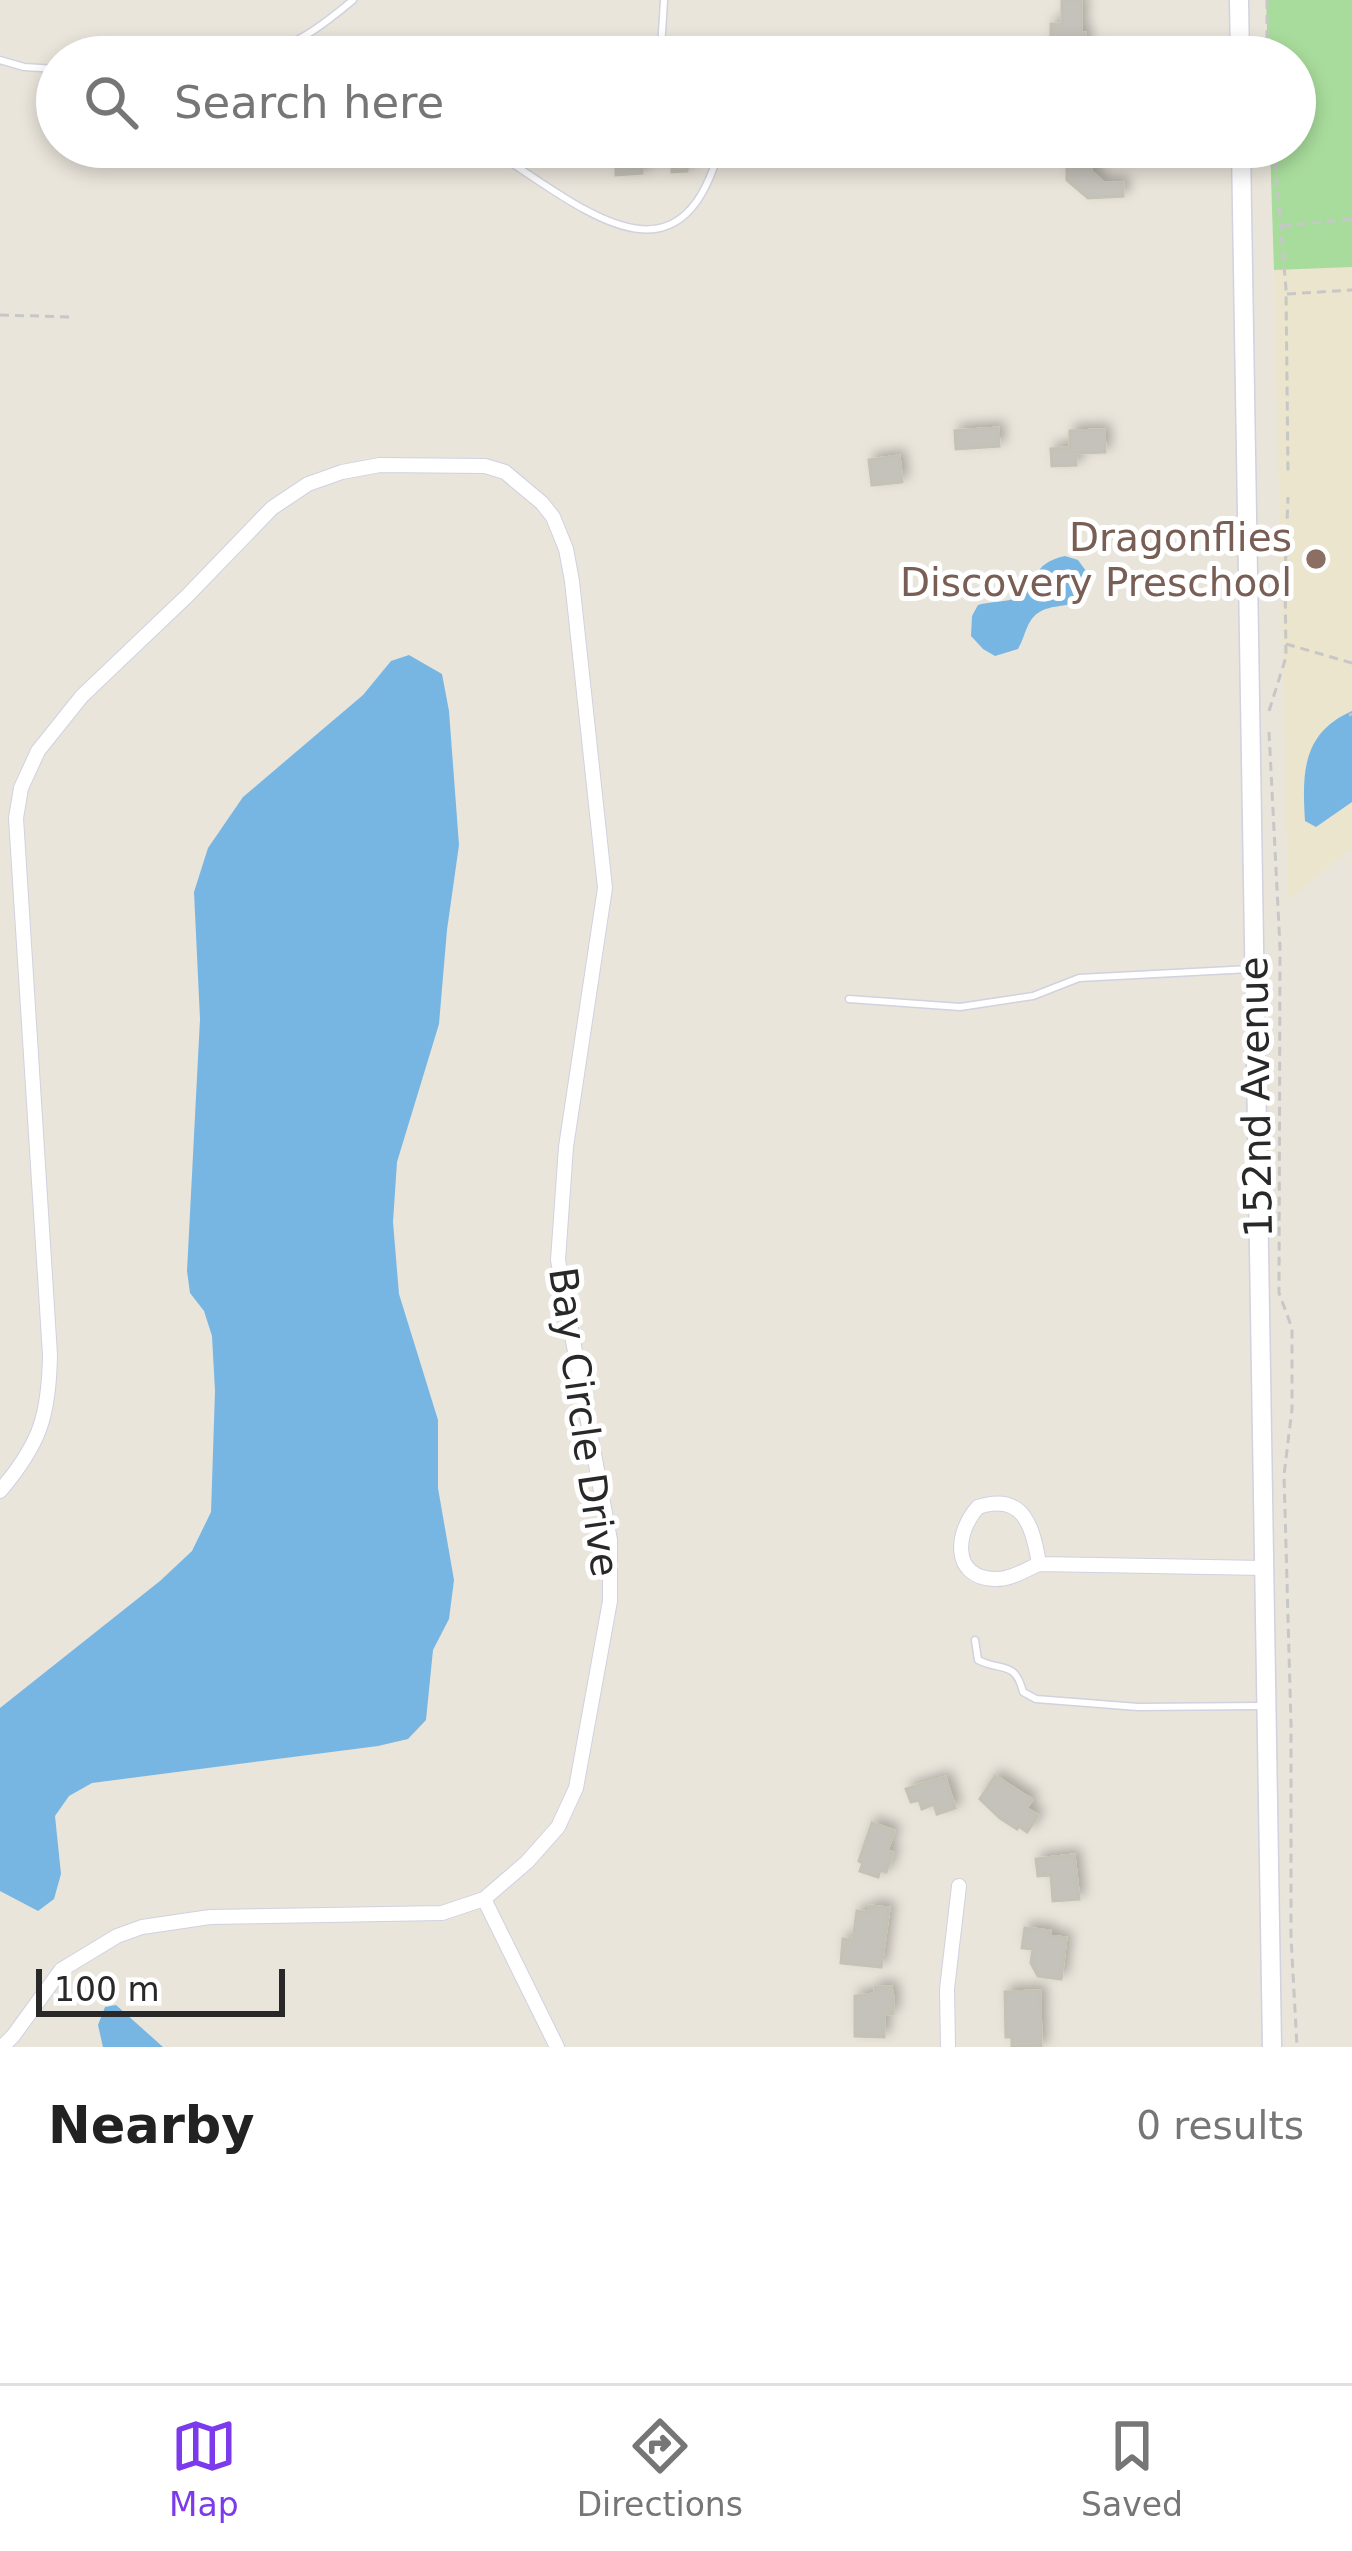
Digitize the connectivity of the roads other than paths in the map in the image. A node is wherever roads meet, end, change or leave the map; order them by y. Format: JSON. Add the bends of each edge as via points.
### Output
{"nodes":[{"id":1,"x":353,"y":0,"type":"edge"},
{"id":2,"x":664,"y":0,"type":"edge"},
{"id":3,"x":1240,"y":0,"type":"edge"},
{"id":4,"x":305,"y":36,"type":"edge"},
{"id":5,"x":662,"y":36,"type":"edge"},
{"id":6,"x":1240,"y":36,"type":"edge"},
{"id":7,"x":0,"y":60,"type":"edge"},
{"id":8,"x":36,"y":68,"type":"edge"},
{"id":9,"x":521,"y":168,"type":"edge"},
{"id":10,"x":711,"y":168,"type":"edge"},
{"id":11,"x":1240,"y":168,"type":"edge"},
{"id":12,"x":1253,"y":969,"type":"junction"},
{"id":13,"x":848,"y":999,"type":"dead end"},
{"id":14,"x":0,"y":1490,"type":"edge"},
{"id":15,"x":1040,"y":1564,"type":"junction"},
{"id":16,"x":1264,"y":1568,"type":"junction"},
{"id":17,"x":975,"y":1640,"type":"dead end"},
{"id":18,"x":1266,"y":1706,"type":"junction"},
{"id":19,"x":959,"y":1886,"type":"dead end"},
{"id":20,"x":484,"y":1900,"type":"junction"},
{"id":21,"x":2,"y":2047,"type":"edge"},
{"id":22,"x":557,"y":2047,"type":"edge"},
{"id":23,"x":948,"y":2047,"type":"edge"},
{"id":24,"x":1272,"y":2047,"type":"edge"}],
"edges":[{"from":1,"to":4,"type":"lane"},
{"from":2,"to":5,"type":"lane"},
{"from":3,"to":6,"type":"street"},
{"from":7,"to":8,"type":"lane"},
{"from":9,"to":10,"type":"lane","via":[[567,201],[648,231],[682,219]]},
{"from":11,"to":12,"type":"street","name":"152nd Avenue"},
{"from":12,"to":13,"type":"lane","via":[[1079,979],[1033,996],[960,1007]]},
{"from":12,"to":16,"type":"street","name":"152nd Avenue"},
{"from":14,"to":20,"type":"street","name":"Bay Circle Drive","via":[[40,1430],[49,1387],[16,818],[38,751],[82,696],[272,508],[308,484],[380,465],[505,472],[542,503],[566,549],[601,832],[605,887],[557,1260],[610,1540],[610,1601],[576,1788],[557,1828]]},
{"from":15,"to":15,"type":"street","via":[[1032,1531],[1015,1508],[978,1507],[964,1525],[963,1559],[980,1576],[1009,1578]]},
{"from":15,"to":16,"type":"street"},
{"from":16,"to":18,"type":"street","name":"152nd Avenue"},
{"from":17,"to":18,"type":"lane","via":[[978,1660],[1011,1669],[1036,1699]]},
{"from":18,"to":24,"type":"street","name":"152nd Avenue"},
{"from":19,"to":23,"type":"street"},
{"from":20,"to":21,"type":"street","name":"Bay Circle Drive","via":[[442,1913],[210,1917],[142,1927],[61,1970]]},
{"from":20,"to":22,"type":"street"}]}
